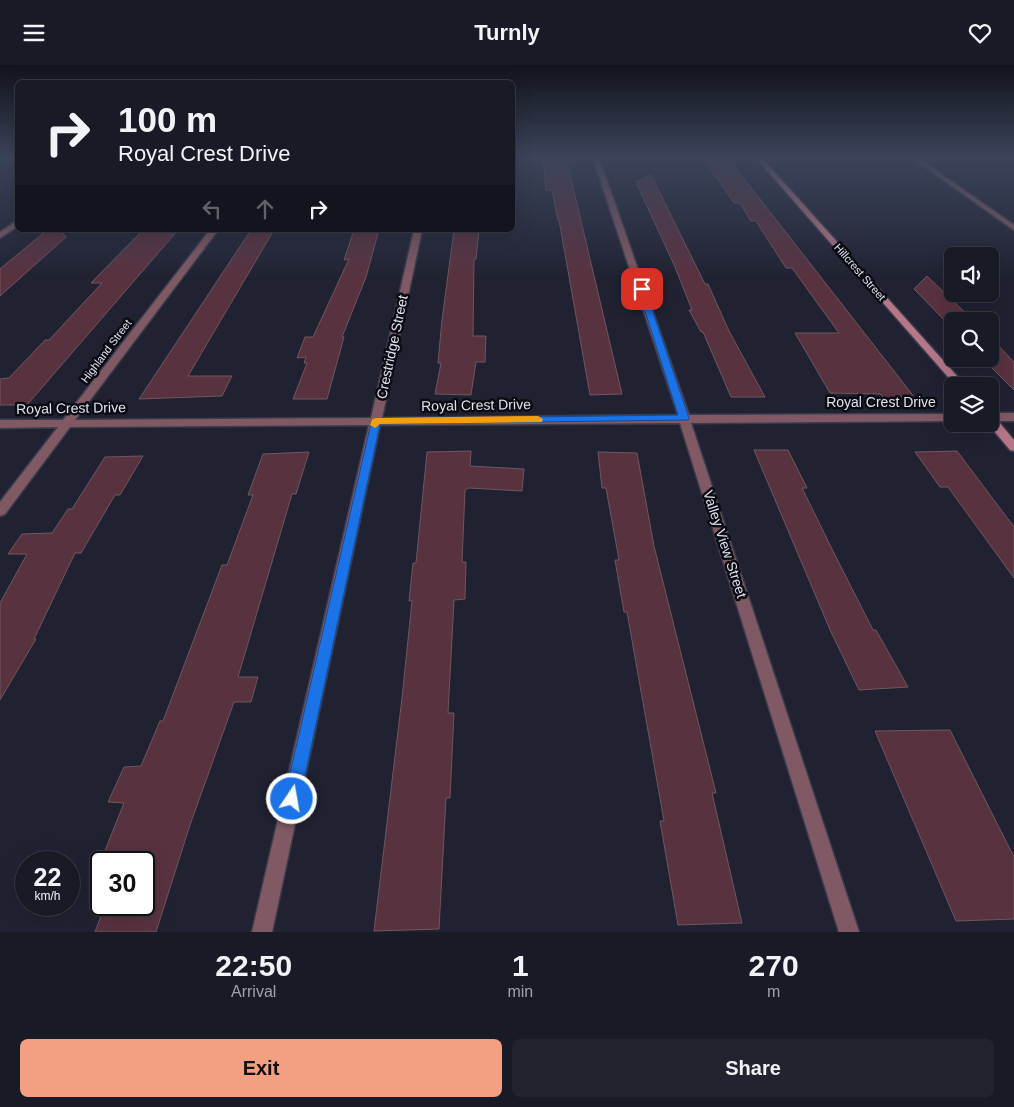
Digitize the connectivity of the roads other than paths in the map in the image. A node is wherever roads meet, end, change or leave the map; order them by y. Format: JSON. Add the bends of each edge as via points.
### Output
{"nodes":[{"id":1,"x":610,"y":198,"type":"edge"},
{"id":2,"x":795,"y":198,"type":"edge"},
{"id":3,"x":971,"y":198,"type":"edge"},
{"id":4,"x":15,"y":224,"type":"edge"},
{"id":5,"x":1014,"y":229,"type":"edge"},
{"id":6,"x":212,"y":232,"type":"edge"},
{"id":7,"x":418,"y":232,"type":"edge"},
{"id":8,"x":0,"y":236,"type":"edge"},
{"id":9,"x":953,"y":377,"type":"edge"},
{"id":10,"x":944,"y":417,"type":"edge"},
{"id":11,"x":1014,"y":417,"type":"edge"},
{"id":12,"x":684,"y":418,"type":"junction"},
{"id":13,"x":999,"y":418,"type":"edge"},
{"id":14,"x":376,"y":421,"type":"junction"},
{"id":15,"x":67,"y":423,"type":"junction"},
{"id":16,"x":0,"y":424,"type":"edge"},
{"id":17,"x":999,"y":429,"type":"edge"},
{"id":18,"x":1014,"y":447,"type":"edge"},
{"id":19,"x":0,"y":511,"type":"edge"},
{"id":20,"x":262,"y":932,"type":"edge"},
{"id":21,"x":848,"y":932,"type":"edge"}],
"edges":[{"from":1,"to":12,"type":"street","name":"Valley View Street"},
{"from":2,"to":9,"type":"street","name":"Hillcrest Street"},
{"from":3,"to":5,"type":"street"},
{"from":4,"to":8,"type":"street"},
{"from":6,"to":15,"type":"street","name":"Highland Street"},
{"from":7,"to":14,"type":"street","name":"Crestridge Street"},
{"from":10,"to":12,"type":"street","name":"Royal Crest Drive"},
{"from":11,"to":13,"type":"street"},
{"from":12,"to":14,"type":"street","name":"Royal Crest Drive"},
{"from":12,"to":21,"type":"street","name":"Valley View Street"},
{"from":14,"to":15,"type":"street","name":"Royal Crest Drive"},
{"from":14,"to":20,"type":"street","name":"Crestridge Street"},
{"from":15,"to":16,"type":"street","name":"Royal Crest Drive"},
{"from":15,"to":19,"type":"street","name":"Highland Street"},
{"from":17,"to":18,"type":"street"}]}
